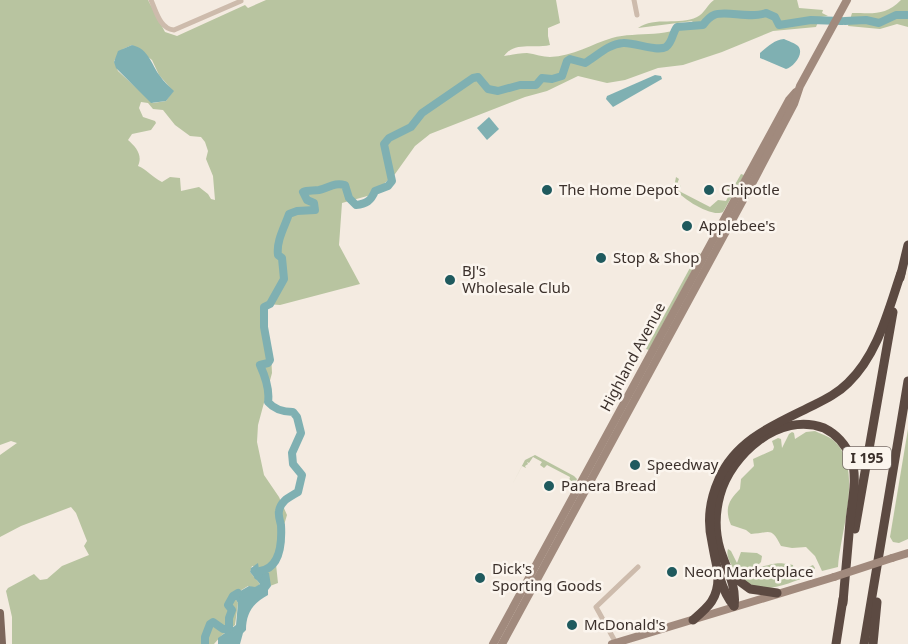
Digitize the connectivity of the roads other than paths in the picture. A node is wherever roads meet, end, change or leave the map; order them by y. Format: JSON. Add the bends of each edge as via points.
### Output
{"nodes":[{"id":1,"x":151,"y":0,"type":"edge"},
{"id":2,"x":240,"y":0,"type":"edge"},
{"id":3,"x":634,"y":0,"type":"edge"},
{"id":4,"x":847,"y":0,"type":"edge"},
{"id":5,"x":637,"y":15,"type":"dead end"},
{"id":6,"x":800,"y":86,"type":"junction"},
{"id":7,"x":908,"y":245,"type":"edge"},
{"id":8,"x":902,"y":273,"type":"junction"},
{"id":9,"x":908,"y":381,"type":"edge"},
{"id":10,"x":880,"y":549,"type":"junction"},
{"id":11,"x":908,"y":553,"type":"edge"},
{"id":12,"x":715,"y":558,"type":"junction"},
{"id":13,"x":638,"y":567,"type":"dead end"},
{"id":14,"x":729,"y":572,"type":"junction"},
{"id":15,"x":777,"y":593,"type":"junction"},
{"id":16,"x":843,"y":603,"type":"junction"},
{"id":17,"x":734,"y":606,"type":"junction"},
{"id":18,"x":0,"y":613,"type":"edge"},
{"id":19,"x":693,"y":620,"type":"junction"},
{"id":20,"x":614,"y":643,"type":"edge"},
{"id":21,"x":2,"y":644,"type":"edge"},
{"id":22,"x":493,"y":644,"type":"edge"},
{"id":23,"x":502,"y":644,"type":"edge"},
{"id":24,"x":836,"y":644,"type":"edge"},
{"id":25,"x":864,"y":644,"type":"edge"},
{"id":26,"x":873,"y":644,"type":"edge"}],
"edges":[{"from":1,"to":2,"type":"street","via":[[162,24],[174,30]]},
{"from":3,"to":5,"type":"street"},
{"from":4,"to":6,"type":"main road","name":"Highland Avenue"},
{"from":6,"to":22,"type":"main road","name":"Highland Avenue","via":[[719,226]]},
{"from":6,"to":23,"type":"main road","name":"Highland Avenue","via":[[755,178]]},
{"from":7,"to":8,"type":"highway","number":"I 195"},
{"from":8,"to":12,"type":"highway","via":[[874,346],[850,381],[832,396],[758,433],[727,464],[710,511]]},
{"from":8,"to":16,"type":"highway","number":"I 195"},
{"from":9,"to":10,"type":"highway","number":"I 195"},
{"from":10,"to":25,"type":"highway","number":"I 195"},
{"from":10,"to":26,"type":"highway"},
{"from":11,"to":15,"type":"main road","bridge":true},
{"from":12,"to":17,"type":"highway","via":[[723,588]]},
{"from":12,"to":19,"type":"highway","via":[[716,595]]},
{"from":13,"to":20,"type":"street","via":[[596,607]]},
{"from":14,"to":15,"type":"highway","via":[[750,589]]},
{"from":14,"to":16,"type":"highway","via":[[716,523],[718,500],[729,473],[745,452],[772,433],[797,425],[817,426],[842,441],[853,465]]},
{"from":14,"to":17,"type":"highway"},
{"from":15,"to":17,"type":"main road"},
{"from":16,"to":24,"type":"highway","number":"I 195"},
{"from":17,"to":19,"type":"main road"},
{"from":18,"to":21,"type":"main road"},
{"from":19,"to":20,"type":"main road"}]}
